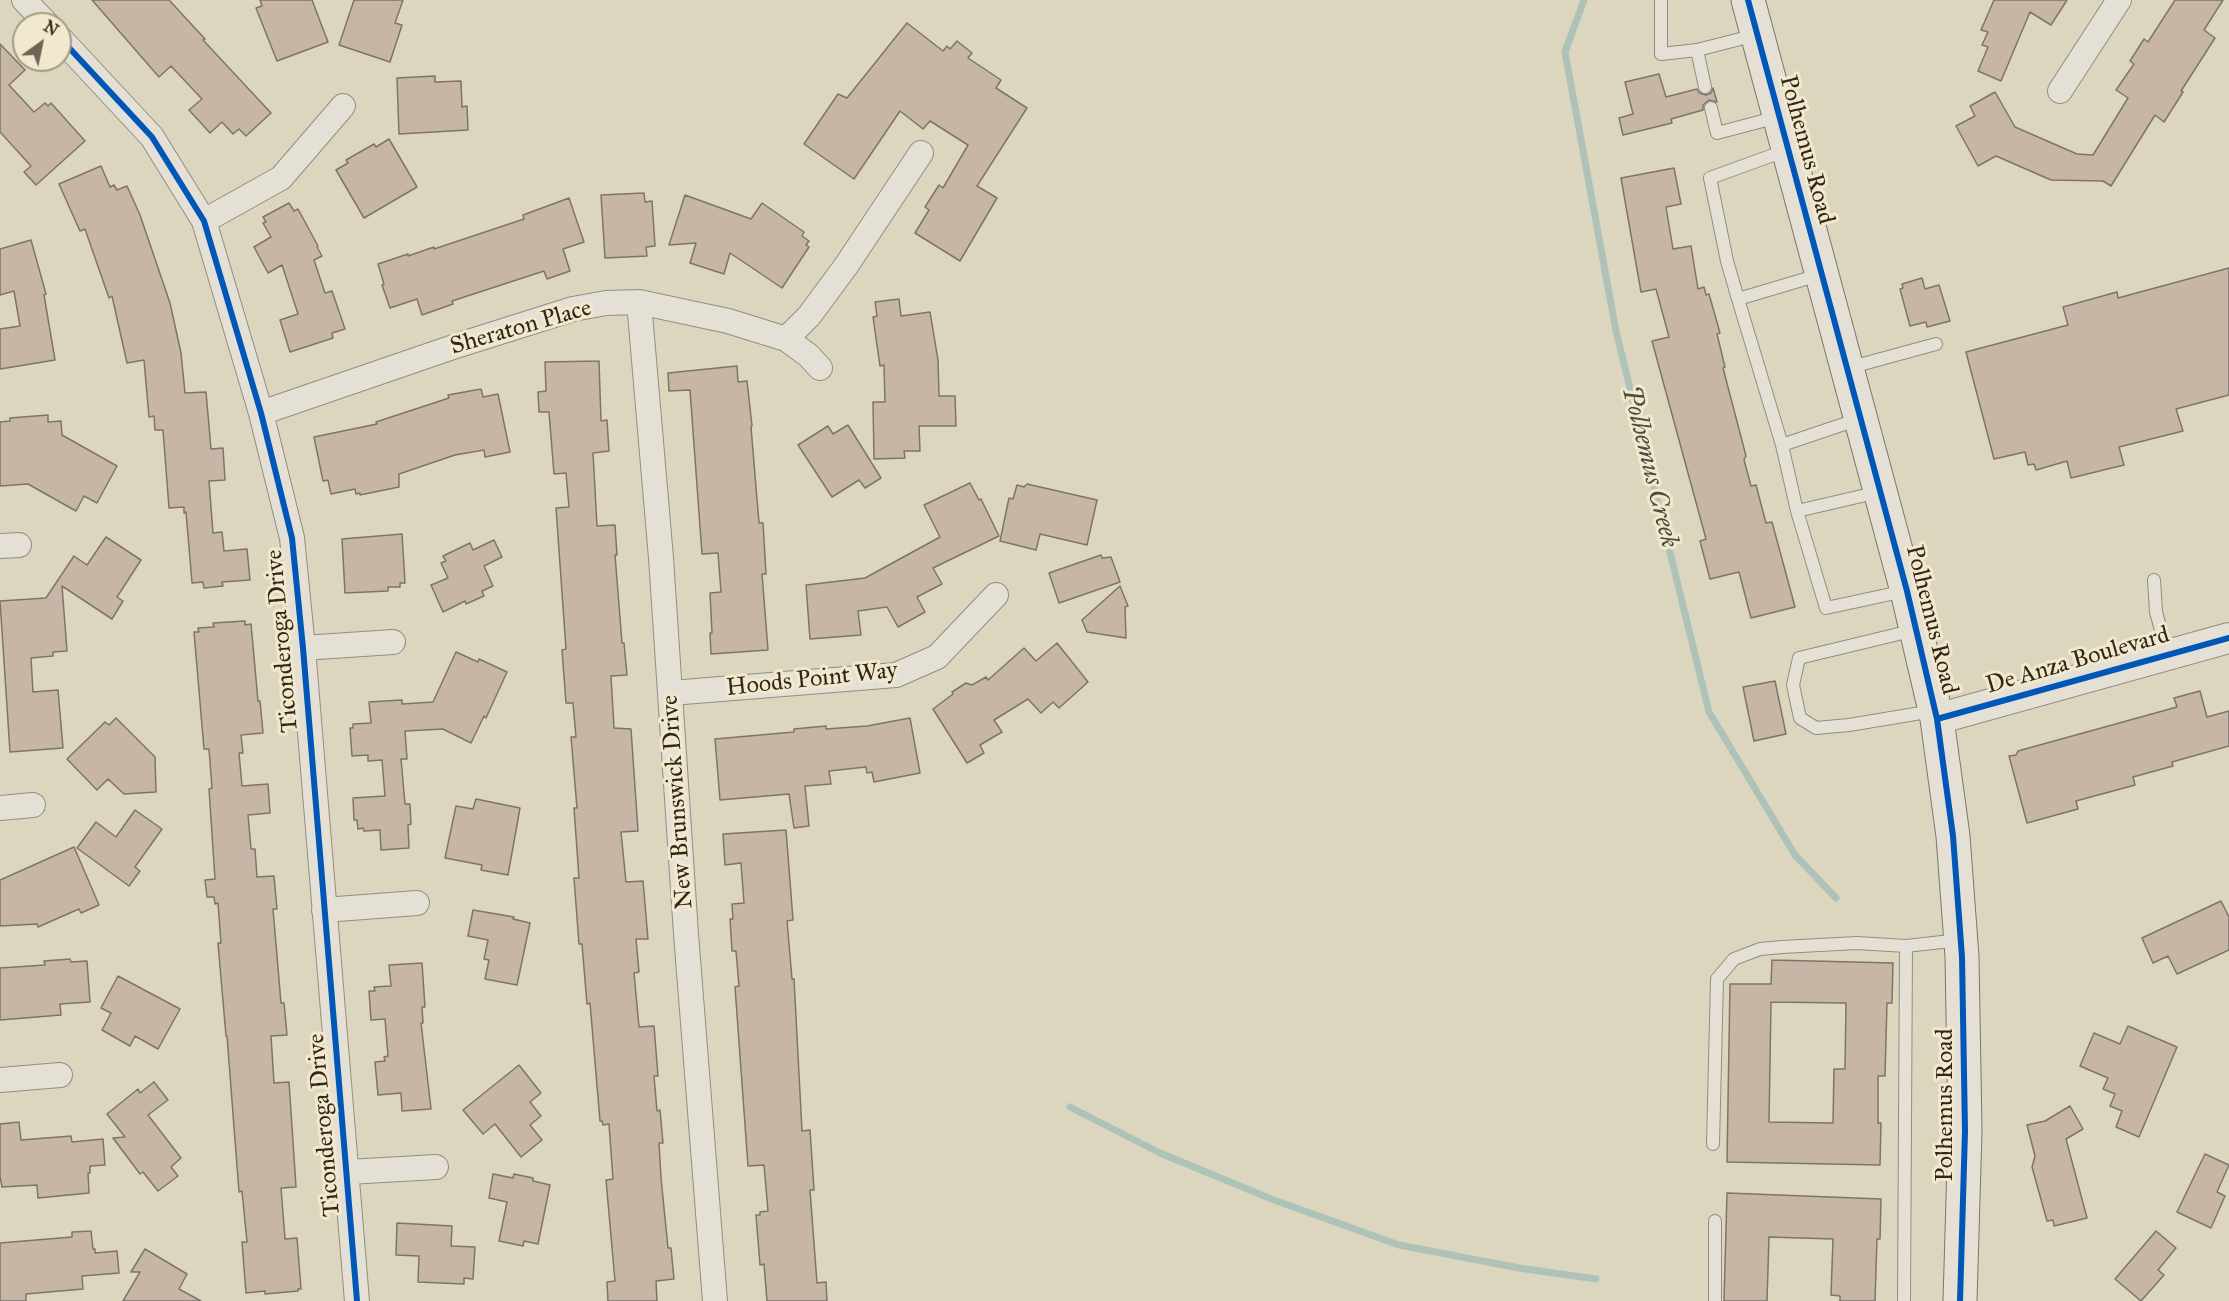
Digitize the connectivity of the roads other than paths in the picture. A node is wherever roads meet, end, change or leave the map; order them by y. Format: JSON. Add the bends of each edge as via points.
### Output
{"nodes":[{"id":1,"x":24,"y":0,"type":"edge"},
{"id":2,"x":1661,"y":0,"type":"edge"},
{"id":3,"x":1748,"y":0,"type":"edge"},
{"id":4,"x":2119,"y":0,"type":"edge"},
{"id":5,"x":35,"y":12,"type":"edge"},
{"id":6,"x":1757,"y":35,"type":"junction"},
{"id":7,"x":1697,"y":50,"type":"junction"},
{"id":8,"x":72,"y":51,"type":"edge"},
{"id":9,"x":1706,"y":87,"type":"dead end"},
{"id":10,"x":2060,"y":91,"type":"dead end"},
{"id":11,"x":343,"y":106,"type":"dead end"},
{"id":12,"x":1711,"y":108,"type":"dead end"},
{"id":13,"x":1779,"y":117,"type":"junction"},
{"id":14,"x":1788,"y":150,"type":"junction"},
{"id":15,"x":921,"y":153,"type":"dead end"},
{"id":16,"x":204,"y":221,"type":"junction"},
{"id":17,"x":1821,"y":274,"type":"junction"},
{"id":18,"x":1738,"y":299,"type":"junction"},
{"id":19,"x":639,"y":302,"type":"junction"},
{"id":20,"x":786,"y":339,"type":"junction"},
{"id":21,"x":1936,"y":344,"type":"dead end"},
{"id":22,"x":820,"y":368,"type":"dead end"},
{"id":23,"x":1846,"y":368,"type":"junction"},
{"id":24,"x":261,"y":413,"type":"junction"},
{"id":25,"x":1860,"y":419,"type":"junction"},
{"id":26,"x":1782,"y":444,"type":"junction"},
{"id":27,"x":1880,"y":492,"type":"junction"},
{"id":28,"x":1797,"y":511,"type":"junction"},
{"id":29,"x":2154,"y":580,"type":"dead end"},
{"id":30,"x":1907,"y":591,"type":"junction"},
{"id":31,"x":996,"y":595,"type":"dead end"},
{"id":32,"x":1917,"y":630,"type":"junction"},
{"id":33,"x":2229,"y":638,"type":"edge"},
{"id":34,"x":393,"y":642,"type":"dead end"},
{"id":35,"x":303,"y":648,"type":"junction"},
{"id":36,"x":2168,"y":655,"type":"junction"},
{"id":37,"x":671,"y":693,"type":"junction"},
{"id":38,"x":1936,"y":715,"type":"junction"},
{"id":39,"x":33,"y":805,"type":"dead end"},
{"id":40,"x":0,"y":808,"type":"edge"},
{"id":41,"x":417,"y":903,"type":"dead end"},
{"id":42,"x":324,"y":910,"type":"junction"},
{"id":43,"x":1961,"y":940,"type":"junction"},
{"id":44,"x":1906,"y":946,"type":"junction"},
{"id":45,"x":60,"y":1075,"type":"dead end"},
{"id":46,"x":0,"y":1080,"type":"edge"},
{"id":47,"x":1713,"y":1144,"type":"dead end"},
{"id":48,"x":436,"y":1167,"type":"dead end"},
{"id":49,"x":348,"y":1172,"type":"junction"},
{"id":50,"x":1715,"y":1221,"type":"dead end"},
{"id":51,"x":357,"y":1301,"type":"edge"},
{"id":52,"x":715,"y":1301,"type":"edge"},
{"id":53,"x":1715,"y":1301,"type":"edge"},
{"id":54,"x":1904,"y":1301,"type":"edge"},
{"id":55,"x":1959,"y":1301,"type":"edge"}],
"edges":[{"from":1,"to":5,"type":"street"},
{"from":2,"to":7,"type":"lane","via":[[1661,54]]},
{"from":3,"to":6,"type":"main road","name":"Polhemus Road"},
{"from":4,"to":10,"type":"street"},
{"from":6,"to":7,"type":"lane"},
{"from":6,"to":13,"type":"main road","name":"Polhemus Road"},
{"from":7,"to":9,"type":"lane"},
{"from":8,"to":16,"type":"street","name":"Ticonderoga Drive","via":[[152,137]]},
{"from":11,"to":16,"type":"street","via":[[281,178]]},
{"from":12,"to":13,"type":"lane","via":[[1717,133]]},
{"from":13,"to":14,"type":"main road","name":"Polhemus Road"},
{"from":14,"to":17,"type":"main road","name":"Polhemus Road"},
{"from":14,"to":18,"type":"lane","via":[[1710,178]]},
{"from":15,"to":20,"type":"street","via":[[846,266],[809,316]]},
{"from":16,"to":24,"type":"street","name":"Ticonderoga Drive"},
{"from":17,"to":18,"type":"lane"},
{"from":17,"to":23,"type":"main road","name":"Polhemus Road"},
{"from":18,"to":26,"type":"lane"},
{"from":19,"to":20,"type":"street","name":"Sheraton Place","via":[[728,321]]},
{"from":19,"to":24,"type":"street","name":"Sheraton Place","via":[[573,309]]},
{"from":19,"to":37,"type":"street","name":"New Brunswick Drive"},
{"from":20,"to":22,"type":"street","name":"Sheraton Place"},
{"from":21,"to":23,"type":"lane"},
{"from":23,"to":25,"type":"main road","name":"Polhemus Road"},
{"from":24,"to":35,"type":"street","name":"Ticonderoga Drive","via":[[292,538]]},
{"from":25,"to":26,"type":"lane"},
{"from":25,"to":27,"type":"main road","name":"Polhemus Road"},
{"from":26,"to":28,"type":"lane"},
{"from":27,"to":28,"type":"lane"},
{"from":27,"to":30,"type":"main road","name":"Polhemus Road"},
{"from":28,"to":30,"type":"lane","via":[[1826,608]]},
{"from":29,"to":36,"type":"lane","via":[[2158,619]]},
{"from":30,"to":32,"type":"main road","name":"Polhemus Road"},
{"from":31,"to":37,"type":"street","name":"Hoods Point Way","via":[[937,657],[896,675]]},
{"from":32,"to":38,"type":"main road","name":"Polhemus Road"},
{"from":32,"to":38,"type":"lane","via":[[1799,658],[1793,685],[1800,718],[1816,728]]},
{"from":33,"to":36,"type":"street","name":"De Anza Boulevard"},
{"from":34,"to":35,"type":"street"},
{"from":35,"to":42,"type":"street","name":"Ticonderoga Drive"},
{"from":36,"to":38,"type":"street","name":"De Anza Boulevard"},
{"from":37,"to":52,"type":"street","name":"New Brunswick Drive"},
{"from":38,"to":43,"type":"main road","name":"Polhemus Road","via":[[1953,836]]},
{"from":39,"to":40,"type":"street"},
{"from":41,"to":42,"type":"street"},
{"from":42,"to":49,"type":"street","name":"Ticonderoga Drive"},
{"from":43,"to":44,"type":"lane"},
{"from":43,"to":55,"type":"main road","name":"Polhemus Road","via":[[1965,1096]]},
{"from":44,"to":47,"type":"lane","via":[[1857,943],[1782,947],[1760,949],[1734,959],[1717,979]]},
{"from":44,"to":54,"type":"lane"},
{"from":45,"to":46,"type":"street"},
{"from":48,"to":49,"type":"street"},
{"from":49,"to":51,"type":"street","name":"Ticonderoga Drive"},
{"from":50,"to":53,"type":"lane"}]}
